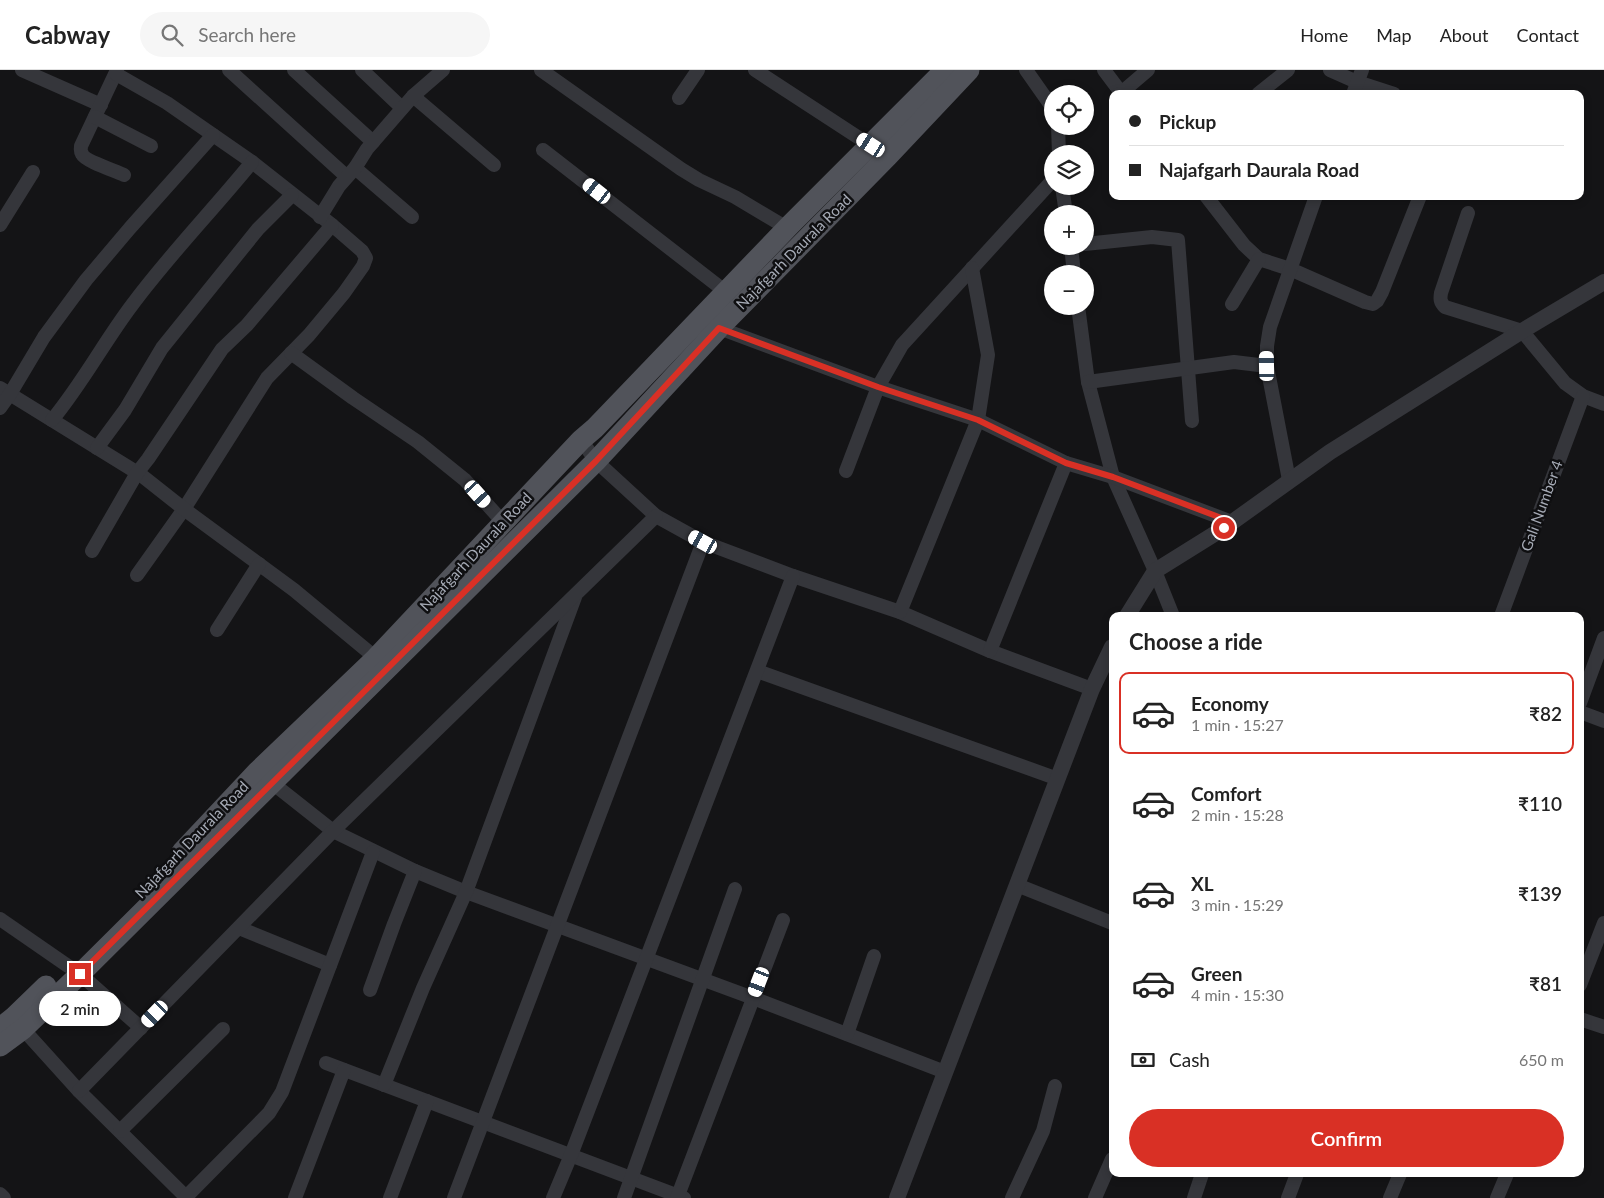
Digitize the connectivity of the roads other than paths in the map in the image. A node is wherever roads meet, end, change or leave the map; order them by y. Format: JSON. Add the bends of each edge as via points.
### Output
{"nodes":[{"id":1,"x":22,"y":70,"type":"edge"},
{"id":2,"x":228,"y":70,"type":"edge"},
{"id":3,"x":294,"y":70,"type":"edge"},
{"id":4,"x":362,"y":70,"type":"edge"},
{"id":5,"x":443,"y":70,"type":"edge"},
{"id":6,"x":541,"y":70,"type":"edge"},
{"id":7,"x":698,"y":70,"type":"edge"},
{"id":8,"x":755,"y":70,"type":"edge"},
{"id":9,"x":945,"y":70,"type":"edge"},
{"id":10,"x":970,"y":70,"type":"edge"},
{"id":11,"x":1026,"y":70,"type":"edge"},
{"id":12,"x":1104,"y":70,"type":"edge"},
{"id":13,"x":1148,"y":70,"type":"edge"},
{"id":14,"x":1288,"y":70,"type":"edge"},
{"id":15,"x":1330,"y":70,"type":"edge"},
{"id":16,"x":116,"y":72,"type":"edge"},
{"id":17,"x":1357,"y":82,"type":"edge"},
{"id":18,"x":1118,"y":90,"type":"edge"},
{"id":19,"x":1126,"y":90,"type":"edge"},
{"id":20,"x":1263,"y":90,"type":"edge"},
{"id":21,"x":1382,"y":90,"type":"edge"},
{"id":22,"x":413,"y":96,"type":"junction"},
{"id":23,"x":1044,"y":96,"type":"edge"},
{"id":24,"x":678,"y":98,"type":"dead end"},
{"id":25,"x":402,"y":108,"type":"junction"},
{"id":26,"x":98,"y":111,"type":"junction"},
{"id":27,"x":213,"y":135,"type":"junction"},
{"id":28,"x":373,"y":142,"type":"junction"},
{"id":29,"x":150,"y":146,"type":"dead end"},
{"id":30,"x":543,"y":150,"type":"dead end"},
{"id":31,"x":879,"y":151,"type":"junction"},
{"id":32,"x":252,"y":162,"type":"junction"},
{"id":33,"x":494,"y":165,"type":"dead end"},
{"id":34,"x":33,"y":172,"type":"dead end"},
{"id":35,"x":350,"y":172,"type":"junction"},
{"id":36,"x":124,"y":175,"type":"dead end"},
{"id":37,"x":1044,"y":190,"type":"edge"},
{"id":38,"x":292,"y":195,"type":"junction"},
{"id":39,"x":1209,"y":200,"type":"edge"},
{"id":40,"x":1315,"y":200,"type":"edge"},
{"id":41,"x":1418,"y":200,"type":"edge"},
{"id":42,"x":6,"y":206,"type":"edge"},
{"id":43,"x":1468,"y":213,"type":"dead end"},
{"id":44,"x":320,"y":216,"type":"junction"},
{"id":45,"x":412,"y":217,"type":"dead end"},
{"id":46,"x":332,"y":225,"type":"junction"},
{"id":47,"x":0,"y":226,"type":"edge"},
{"id":48,"x":787,"y":228,"type":"junction"},
{"id":49,"x":1094,"y":243,"type":"edge"},
{"id":50,"x":1259,"y":259,"type":"junction"},
{"id":51,"x":972,"y":268,"type":"junction"},
{"id":52,"x":1290,"y":269,"type":"junction"},
{"id":53,"x":1604,"y":282,"type":"edge"},
{"id":54,"x":726,"y":292,"type":"junction"},
{"id":55,"x":1232,"y":304,"type":"dead end"},
{"id":56,"x":1079,"y":315,"type":"edge"},
{"id":57,"x":719,"y":328,"type":"junction"},
{"id":58,"x":1522,"y":331,"type":"junction"},
{"id":59,"x":291,"y":352,"type":"junction"},
{"id":60,"x":1267,"y":366,"type":"junction"},
{"id":61,"x":1189,"y":367,"type":"junction"},
{"id":62,"x":1088,"y":382,"type":"junction"},
{"id":63,"x":878,"y":387,"type":"junction"},
{"id":64,"x":5,"y":391,"type":"edge"},
{"id":65,"x":1583,"y":396,"type":"junction"},
{"id":66,"x":1604,"y":404,"type":"edge"},
{"id":67,"x":0,"y":408,"type":"edge"},
{"id":68,"x":52,"y":420,"type":"junction"},
{"id":69,"x":978,"y":420,"type":"junction"},
{"id":70,"x":1192,"y":421,"type":"dead end"},
{"id":71,"x":581,"y":440,"type":"junction"},
{"id":72,"x":97,"y":448,"type":"junction"},
{"id":73,"x":596,"y":461,"type":"junction"},
{"id":74,"x":1066,"y":463,"type":"junction"},
{"id":75,"x":846,"y":471,"type":"dead end"},
{"id":76,"x":137,"y":473,"type":"junction"},
{"id":77,"x":1113,"y":477,"type":"junction"},
{"id":78,"x":1289,"y":480,"type":"junction"},
{"id":79,"x":184,"y":509,"type":"junction"},
{"id":80,"x":656,"y":516,"type":"junction"},
{"id":81,"x":504,"y":522,"type":"junction"},
{"id":82,"x":1232,"y":522,"type":"junction"},
{"id":83,"x":703,"y":542,"type":"junction"},
{"id":84,"x":92,"y":551,"type":"dead end"},
{"id":85,"x":259,"y":564,"type":"junction"},
{"id":86,"x":1155,"y":571,"type":"junction"},
{"id":87,"x":137,"y":575,"type":"dead end"},
{"id":88,"x":793,"y":576,"type":"junction"},
{"id":89,"x":577,"y":591,"type":"junction"},
{"id":90,"x":900,"y":612,"type":"junction"},
{"id":91,"x":1129,"y":612,"type":"edge"},
{"id":92,"x":1170,"y":612,"type":"edge"},
{"id":93,"x":1502,"y":612,"type":"edge"},
{"id":94,"x":216,"y":630,"type":"dead end"},
{"id":95,"x":1604,"y":638,"type":"edge"},
{"id":96,"x":990,"y":651,"type":"junction"},
{"id":97,"x":1109,"y":653,"type":"edge"},
{"id":98,"x":382,"y":663,"type":"junction"},
{"id":99,"x":757,"y":671,"type":"junction"},
{"id":100,"x":1092,"y":689,"type":"junction"},
{"id":101,"x":1584,"y":692,"type":"edge"},
{"id":102,"x":1584,"y":714,"type":"edge"},
{"id":103,"x":1604,"y":722,"type":"edge"},
{"id":104,"x":265,"y":777,"type":"junction"},
{"id":105,"x":1058,"y":779,"type":"junction"},
{"id":106,"x":333,"y":831,"type":"junction"},
{"id":107,"x":373,"y":852,"type":"junction"},
{"id":108,"x":415,"y":871,"type":"junction"},
{"id":109,"x":1017,"y":885,"type":"junction"},
{"id":110,"x":735,"y":889,"type":"dead end"},
{"id":111,"x":466,"y":892,"type":"junction"},
{"id":112,"x":0,"y":920,"type":"edge"},
{"id":113,"x":783,"y":920,"type":"dead end"},
{"id":114,"x":1109,"y":922,"type":"edge"},
{"id":115,"x":1604,"y":923,"type":"edge"},
{"id":116,"x":558,"y":925,"type":"junction"},
{"id":117,"x":239,"y":928,"type":"junction"},
{"id":118,"x":874,"y":956,"type":"dead end"},
{"id":119,"x":647,"y":958,"type":"junction"},
{"id":120,"x":330,"y":965,"type":"junction"},
{"id":121,"x":74,"y":970,"type":"junction"},
{"id":122,"x":1584,"y":976,"type":"edge"},
{"id":123,"x":704,"y":980,"type":"junction"},
{"id":124,"x":370,"y":990,"type":"dead end"},
{"id":125,"x":753,"y":998,"type":"junction"},
{"id":126,"x":1584,"y":1020,"type":"edge"},
{"id":127,"x":1604,"y":1027,"type":"edge"},
{"id":128,"x":0,"y":1028,"type":"edge"},
{"id":129,"x":141,"y":1028,"type":"junction"},
{"id":130,"x":23,"y":1029,"type":"junction"},
{"id":131,"x":223,"y":1029,"type":"dead end"},
{"id":132,"x":847,"y":1034,"type":"junction"},
{"id":133,"x":0,"y":1046,"type":"edge"},
{"id":134,"x":326,"y":1063,"type":"dead end"},
{"id":135,"x":344,"y":1070,"type":"junction"},
{"id":136,"x":945,"y":1072,"type":"junction"},
{"id":137,"x":384,"y":1085,"type":"junction"},
{"id":138,"x":1055,"y":1086,"type":"dead end"},
{"id":139,"x":79,"y":1091,"type":"junction"},
{"id":140,"x":427,"y":1101,"type":"junction"},
{"id":141,"x":483,"y":1122,"type":"junction"},
{"id":142,"x":120,"y":1131,"type":"junction"},
{"id":143,"x":571,"y":1155,"type":"junction"},
{"id":144,"x":1109,"y":1166,"type":"edge"},
{"id":145,"x":1201,"y":1177,"type":"edge"},
{"id":146,"x":1296,"y":1177,"type":"edge"},
{"id":147,"x":1399,"y":1177,"type":"edge"},
{"id":148,"x":1506,"y":1177,"type":"edge"},
{"id":149,"x":631,"y":1178,"type":"junction"},
{"id":150,"x":0,"y":1194,"type":"edge"},
{"id":151,"x":187,"y":1197,"type":"edge"},
{"id":152,"x":679,"y":1197,"type":"edge"},
{"id":153,"x":4,"y":1198,"type":"edge"},
{"id":154,"x":295,"y":1198,"type":"edge"},
{"id":155,"x":390,"y":1198,"type":"edge"},
{"id":156,"x":454,"y":1198,"type":"edge"},
{"id":157,"x":553,"y":1198,"type":"edge"},
{"id":158,"x":624,"y":1198,"type":"edge"},
{"id":159,"x":897,"y":1198,"type":"edge"},
{"id":160,"x":1012,"y":1198,"type":"edge"},
{"id":161,"x":1095,"y":1198,"type":"edge"},
{"id":162,"x":1194,"y":1198,"type":"edge"},
{"id":163,"x":1288,"y":1198,"type":"edge"},
{"id":164,"x":1390,"y":1198,"type":"edge"},
{"id":165,"x":1497,"y":1198,"type":"edge"}],
"edges":[{"from":1,"to":26,"type":"street"},
{"from":2,"to":35,"type":"street"},
{"from":3,"to":28,"type":"street"},
{"from":4,"to":25,"type":"street"},
{"from":5,"to":22,"type":"street"},
{"from":6,"to":48,"type":"street","via":[[681,169]]},
{"from":7,"to":24,"type":"street"},
{"from":8,"to":31,"type":"street"},
{"from":9,"to":31,"type":"main road","name":"Najafgarh Daurala Road"},
{"from":10,"to":31,"type":"main road","name":"Najafgarh Daurala Road"},
{"from":11,"to":23,"type":"street"},
{"from":12,"to":18,"type":"street"},
{"from":13,"to":19,"type":"street"},
{"from":14,"to":20,"type":"street"},
{"from":15,"to":17,"type":"street"},
{"from":16,"to":26,"type":"street"},
{"from":16,"to":27,"type":"street"},
{"from":17,"to":21,"type":"street"},
{"from":22,"to":25,"type":"street"},
{"from":22,"to":33,"type":"street"},
{"from":25,"to":28,"type":"street"},
{"from":26,"to":29,"type":"street"},
{"from":26,"to":36,"type":"street","via":[[82,146],[82,155]]},
{"from":27,"to":32,"type":"street"},
{"from":27,"to":64,"type":"street","via":[[86,280]]},
{"from":28,"to":35,"type":"street"},
{"from":30,"to":54,"type":"street"},
{"from":31,"to":48,"type":"main road","name":"Najafgarh Daurala Road"},
{"from":31,"to":57,"type":"main road","name":"Najafgarh Daurala Road"},
{"from":32,"to":38,"type":"street"},
{"from":32,"to":68,"type":"street","via":[[133,304],[67,403]]},
{"from":34,"to":42,"type":"street"},
{"from":35,"to":44,"type":"street"},
{"from":35,"to":45,"type":"street"},
{"from":37,"to":51,"type":"street"},
{"from":38,"to":44,"type":"street"},
{"from":38,"to":72,"type":"street","via":[[258,228],[162,348],[125,410]]},
{"from":39,"to":50,"type":"street"},
{"from":40,"to":52,"type":"street"},
{"from":41,"to":52,"type":"street","via":[[1382,292],[1373,304]]},
{"from":42,"to":47,"type":"street"},
{"from":43,"to":58,"type":"street","via":[[1441,293],[1441,304]]},
{"from":44,"to":46,"type":"street"},
{"from":46,"to":59,"type":"street","via":[[366,258],[344,293]]},
{"from":46,"to":76,"type":"street","via":[[247,325],[222,349]]},
{"from":48,"to":54,"type":"main road","name":"Najafgarh Daurala Road"},
{"from":49,"to":61,"type":"street","via":[[1152,237],[1178,240]]},
{"from":50,"to":52,"type":"street"},
{"from":50,"to":55,"type":"street"},
{"from":51,"to":63,"type":"street","via":[[902,345]]},
{"from":51,"to":69,"type":"street","via":[[988,355]]},
{"from":52,"to":60,"type":"street","via":[[1270,327]]},
{"from":53,"to":58,"type":"street"},
{"from":54,"to":71,"type":"main road","name":"Najafgarh Daurala Road"},
{"from":56,"to":62,"type":"street"},
{"from":57,"to":63,"type":"street"},
{"from":57,"to":73,"type":"main road","name":"Najafgarh Daurala Road"},
{"from":58,"to":65,"type":"street","via":[[1565,383]]},
{"from":58,"to":78,"type":"street"},
{"from":59,"to":79,"type":"street","via":[[267,378]]},
{"from":59,"to":81,"type":"street","via":[[418,442],[465,480]]},
{"from":60,"to":61,"type":"street","via":[[1234,362]]},
{"from":60,"to":78,"type":"street"},
{"from":61,"to":62,"type":"street"},
{"from":61,"to":70,"type":"street"},
{"from":62,"to":77,"type":"street"},
{"from":63,"to":69,"type":"street"},
{"from":63,"to":75,"type":"street"},
{"from":64,"to":67,"type":"street"},
{"from":64,"to":68,"type":"street"},
{"from":65,"to":66,"type":"street"},
{"from":65,"to":93,"type":"street","name":"Gali Number 4"},
{"from":68,"to":72,"type":"street"},
{"from":69,"to":74,"type":"street"},
{"from":69,"to":90,"type":"street"},
{"from":71,"to":73,"type":"street"},
{"from":71,"to":81,"type":"main road","name":"Najafgarh Daurala Road"},
{"from":72,"to":76,"type":"street"},
{"from":73,"to":80,"type":"street"},
{"from":73,"to":98,"type":"main road","name":"Najafgarh Daurala Road"},
{"from":74,"to":77,"type":"street"},
{"from":74,"to":96,"type":"street"},
{"from":76,"to":79,"type":"street"},
{"from":76,"to":84,"type":"street"},
{"from":77,"to":82,"type":"street"},
{"from":77,"to":86,"type":"street"},
{"from":78,"to":82,"type":"street"},
{"from":79,"to":85,"type":"street"},
{"from":79,"to":87,"type":"street"},
{"from":80,"to":83,"type":"street"},
{"from":80,"to":89,"type":"street"},
{"from":81,"to":98,"type":"main road","name":"Najafgarh Daurala Road"},
{"from":82,"to":86,"type":"street"},
{"from":83,"to":88,"type":"street"},
{"from":83,"to":116,"type":"street"},
{"from":85,"to":94,"type":"street"},
{"from":85,"to":98,"type":"street"},
{"from":86,"to":91,"type":"street"},
{"from":86,"to":92,"type":"street"},
{"from":88,"to":90,"type":"street"},
{"from":88,"to":99,"type":"street"},
{"from":89,"to":106,"type":"street"},
{"from":89,"to":111,"type":"street"},
{"from":90,"to":96,"type":"street"},
{"from":95,"to":101,"type":"street"},
{"from":96,"to":100,"type":"street"},
{"from":97,"to":100,"type":"street"},
{"from":98,"to":104,"type":"main road","name":"Najafgarh Daurala Road"},
{"from":99,"to":105,"type":"street"},
{"from":99,"to":119,"type":"street"},
{"from":100,"to":105,"type":"street"},
{"from":102,"to":103,"type":"street"},
{"from":104,"to":106,"type":"street"},
{"from":104,"to":121,"type":"main road","name":"Najafgarh Daurala Road","via":[[197,837]]},
{"from":105,"to":109,"type":"street"},
{"from":106,"to":107,"type":"street"},
{"from":106,"to":117,"type":"street"},
{"from":107,"to":108,"type":"street"},
{"from":107,"to":120,"type":"street"},
{"from":108,"to":111,"type":"street"},
{"from":108,"to":124,"type":"street"},
{"from":109,"to":114,"type":"street"},
{"from":109,"to":136,"type":"street"},
{"from":110,"to":123,"type":"street"},
{"from":111,"to":116,"type":"street"},
{"from":111,"to":137,"type":"street"},
{"from":112,"to":121,"type":"street"},
{"from":113,"to":125,"type":"street"},
{"from":115,"to":122,"type":"street"},
{"from":116,"to":119,"type":"street"},
{"from":116,"to":141,"type":"street"},
{"from":117,"to":120,"type":"street"},
{"from":117,"to":129,"type":"street"},
{"from":118,"to":132,"type":"street"},
{"from":119,"to":123,"type":"street"},
{"from":119,"to":143,"type":"street"},
{"from":120,"to":151,"type":"street","via":[[282,1092],[269,1113]]},
{"from":121,"to":128,"type":"main road","name":"Najafgarh Daurala Road"},
{"from":121,"to":129,"type":"street"},
{"from":121,"to":130,"type":"main road","name":"Najafgarh Daurala Road"},
{"from":123,"to":125,"type":"street"},
{"from":123,"to":149,"type":"street"},
{"from":125,"to":132,"type":"street"},
{"from":125,"to":152,"type":"street"},
{"from":126,"to":127,"type":"street"},
{"from":129,"to":139,"type":"street"},
{"from":130,"to":133,"type":"main road","name":"Najafgarh Daurala Road"},
{"from":130,"to":139,"type":"street"},
{"from":131,"to":142,"type":"street"},
{"from":132,"to":136,"type":"street"},
{"from":134,"to":135,"type":"street"},
{"from":135,"to":137,"type":"street"},
{"from":135,"to":154,"type":"street"},
{"from":136,"to":159,"type":"street"},
{"from":137,"to":140,"type":"street"},
{"from":138,"to":160,"type":"street","via":[[1043,1131]]},
{"from":139,"to":142,"type":"street"},
{"from":140,"to":141,"type":"street"},
{"from":140,"to":155,"type":"street"},
{"from":141,"to":143,"type":"street"},
{"from":141,"to":156,"type":"street"},
{"from":142,"to":151,"type":"street"},
{"from":143,"to":149,"type":"street"},
{"from":143,"to":157,"type":"street"},
{"from":144,"to":161,"type":"street"},
{"from":145,"to":162,"type":"street"},
{"from":146,"to":163,"type":"street"},
{"from":147,"to":164,"type":"street"},
{"from":148,"to":165,"type":"street"},
{"from":149,"to":152,"type":"street"},
{"from":149,"to":158,"type":"street"},
{"from":150,"to":153,"type":"street"}]}
